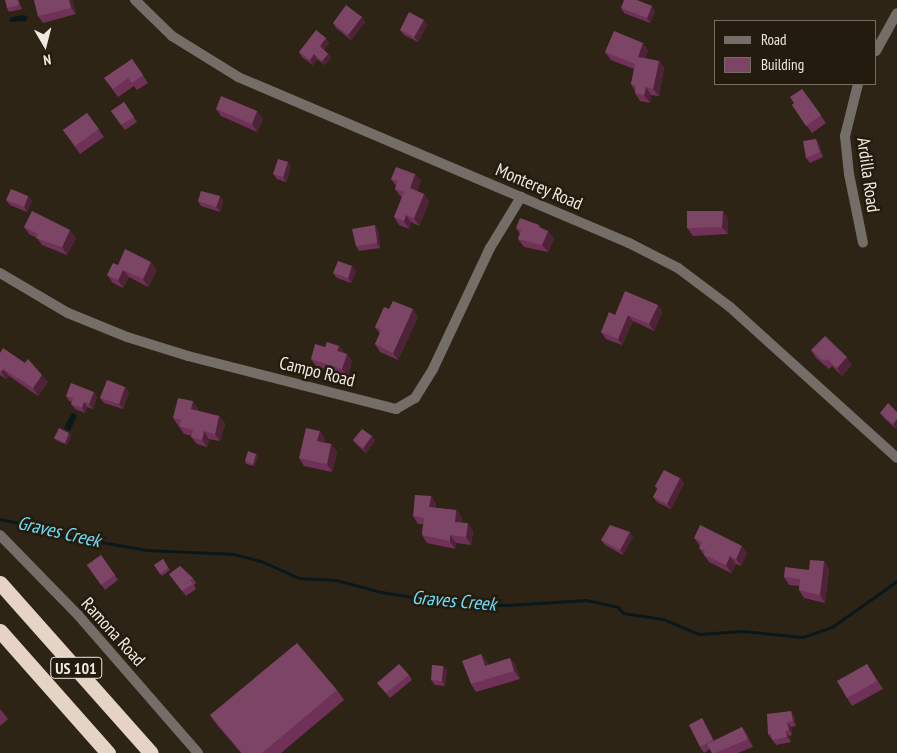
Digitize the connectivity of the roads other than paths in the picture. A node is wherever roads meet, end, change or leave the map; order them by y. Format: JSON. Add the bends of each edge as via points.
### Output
{"nodes":[{"id":1,"x":135,"y":0,"type":"edge"},
{"id":2,"x":897,"y":14,"type":"edge"},
{"id":3,"x":877,"y":49,"type":"edge"},
{"id":4,"x":858,"y":85,"type":"edge"},
{"id":5,"x":521,"y":197,"type":"junction"},
{"id":6,"x":863,"y":243,"type":"dead end"},
{"id":7,"x":0,"y":273,"type":"edge"},
{"id":8,"x":897,"y":458,"type":"edge"},
{"id":9,"x":0,"y":535,"type":"edge"},
{"id":10,"x":0,"y":583,"type":"edge"},
{"id":11,"x":0,"y":631,"type":"edge"},
{"id":12,"x":108,"y":753,"type":"edge"},
{"id":13,"x":151,"y":753,"type":"edge"},
{"id":14,"x":198,"y":753,"type":"edge"}],
"edges":[{"from":1,"to":5,"type":"street","name":"Monterey Road","via":[[172,36],[238,77]]},
{"from":2,"to":3,"type":"street"},
{"from":4,"to":6,"type":"street","name":"Ardilla Road","via":[[845,136],[847,165]]},
{"from":5,"to":7,"type":"street","name":"Campo Road","via":[[490,248],[433,369],[415,398],[396,409],[188,356],[127,337],[68,313]]},
{"from":5,"to":8,"type":"street","name":"Monterey Road","via":[[657,256],[706,286]]},
{"from":9,"to":14,"type":"street","name":"Ramona Road","via":[[78,615]]},
{"from":10,"to":13,"type":"highway","number":"US 101"},
{"from":11,"to":12,"type":"highway","number":"US 101"}]}
